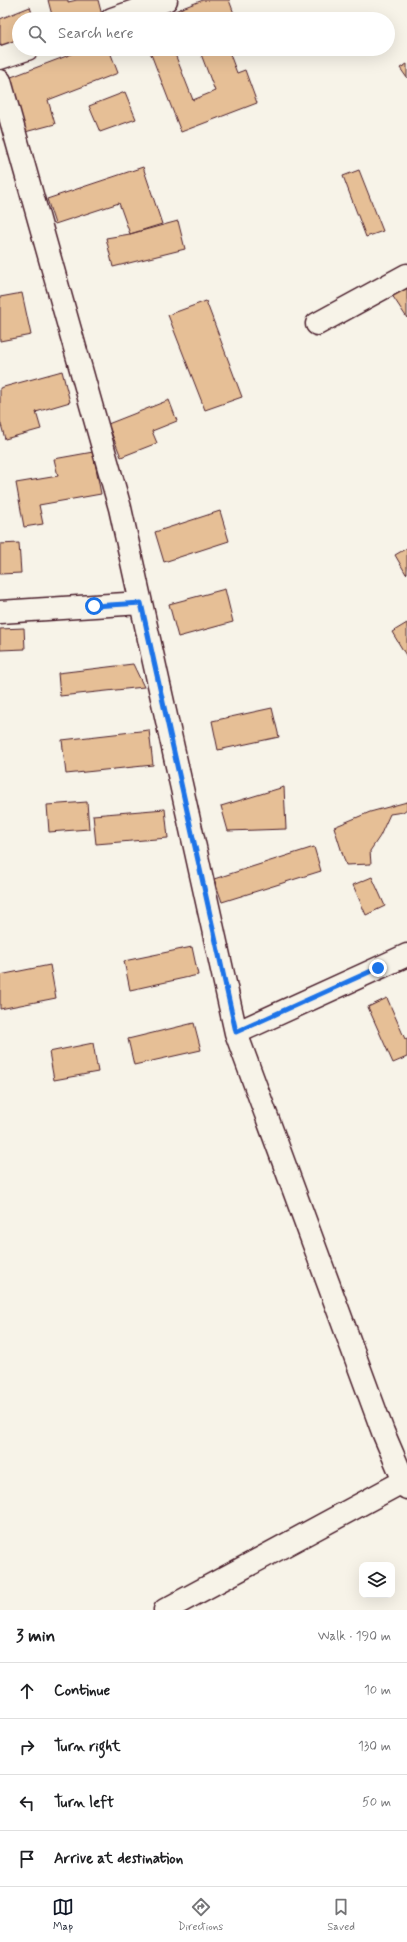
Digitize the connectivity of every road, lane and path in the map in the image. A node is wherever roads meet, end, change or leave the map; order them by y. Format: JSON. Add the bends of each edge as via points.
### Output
{"nodes":[{"id":1,"x":166,"y":0,"type":"edge"},
{"id":2,"x":132,"y":12,"type":"edge"},
{"id":3,"x":12,"y":54,"type":"edge"},
{"id":4,"x":0,"y":58,"type":"edge"},
{"id":5,"x":0,"y":81,"type":"edge"},
{"id":6,"x":407,"y":275,"type":"edge"},
{"id":7,"x":317,"y":324,"type":"dead end"},
{"id":8,"x":141,"y":603,"type":"junction"},
{"id":9,"x":0,"y":612,"type":"edge"},
{"id":10,"x":407,"y":955,"type":"edge"},
{"id":11,"x":236,"y":1032,"type":"junction"},
{"id":12,"x":406,"y":1485,"type":"edge"},
{"id":13,"x":165,"y":1610,"type":"edge"}],
"edges":[{"from":1,"to":2,"type":"street"},
{"from":3,"to":4,"type":"street"},
{"from":5,"to":8,"type":"street","via":[[120,508]]},
{"from":6,"to":7,"type":"street"},
{"from":8,"to":9,"type":"street"},
{"from":8,"to":11,"type":"street"},
{"from":10,"to":11,"type":"street"},
{"from":11,"to":12,"type":"street","via":[[383,1432]]},
{"from":12,"to":13,"type":"street"}]}
